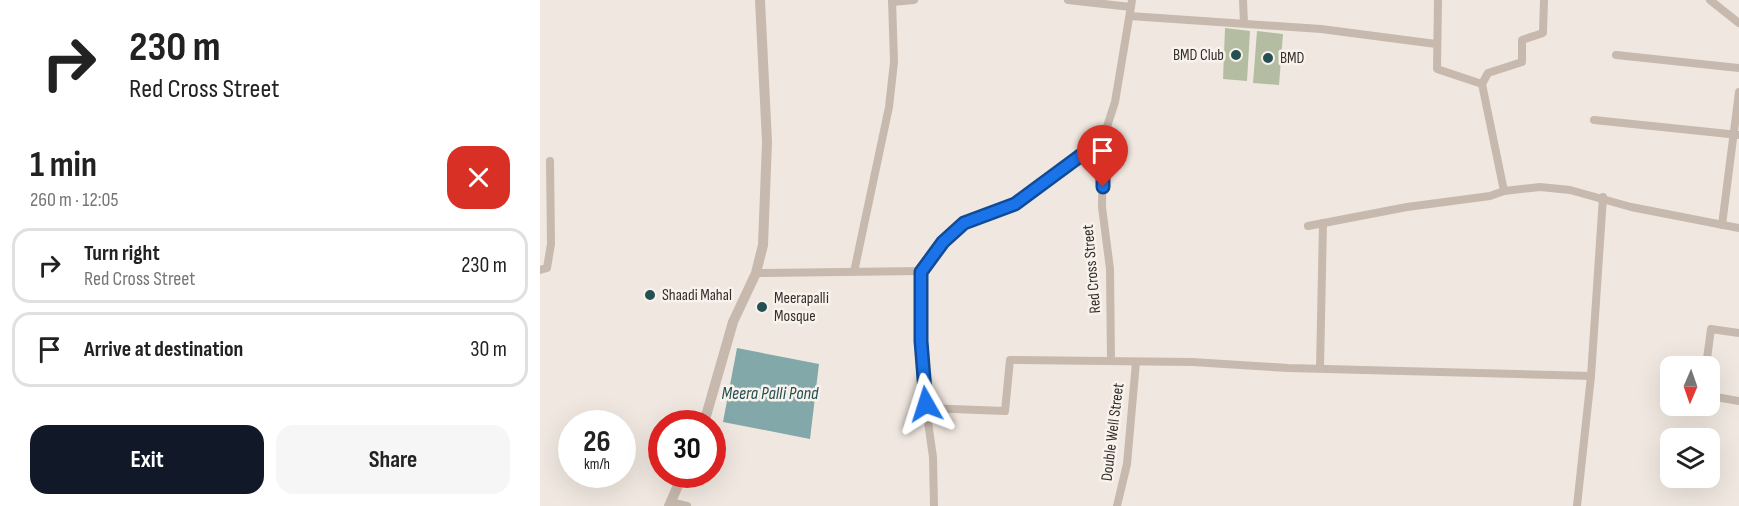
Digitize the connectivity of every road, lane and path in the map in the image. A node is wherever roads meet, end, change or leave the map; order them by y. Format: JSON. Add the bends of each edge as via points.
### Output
{"nodes":[{"id":1,"x":760,"y":0,"type":"edge"},
{"id":2,"x":914,"y":0,"type":"edge"},
{"id":3,"x":1068,"y":0,"type":"edge"},
{"id":4,"x":1244,"y":0,"type":"edge"},
{"id":5,"x":1438,"y":0,"type":"edge"},
{"id":6,"x":1544,"y":0,"type":"edge"},
{"id":7,"x":1710,"y":0,"type":"edge"},
{"id":8,"x":892,"y":1,"type":"edge"},
{"id":9,"x":1131,"y":8,"type":"edge"},
{"id":10,"x":1738,"y":21,"type":"edge"},
{"id":11,"x":1244,"y":23,"type":"junction"},
{"id":12,"x":1436,"y":44,"type":"junction"},
{"id":13,"x":1616,"y":55,"type":"dead end"},
{"id":14,"x":1739,"y":68,"type":"edge"},
{"id":15,"x":1482,"y":84,"type":"junction"},
{"id":16,"x":1739,"y":93,"type":"edge"},
{"id":17,"x":1593,"y":120,"type":"dead end"},
{"id":18,"x":1736,"y":135,"type":"edge"},
{"id":19,"x":1103,"y":139,"type":"junction"},
{"id":20,"x":550,"y":161,"type":"dead end"},
{"id":21,"x":1504,"y":191,"type":"junction"},
{"id":22,"x":1603,"y":197,"type":"junction"},
{"id":23,"x":1323,"y":223,"type":"junction"},
{"id":24,"x":1722,"y":225,"type":"junction"},
{"id":25,"x":1308,"y":226,"type":"dead end"},
{"id":26,"x":1739,"y":228,"type":"edge"},
{"id":27,"x":540,"y":270,"type":"edge"},
{"id":28,"x":854,"y":272,"type":"junction"},
{"id":29,"x":921,"y":272,"type":"junction"},
{"id":30,"x":756,"y":273,"type":"junction"},
{"id":31,"x":1739,"y":333,"type":"edge"},
{"id":32,"x":1708,"y":356,"type":"edge"},
{"id":33,"x":1111,"y":361,"type":"junction"},
{"id":34,"x":1136,"y":362,"type":"junction"},
{"id":35,"x":1320,"y":368,"type":"junction"},
{"id":36,"x":1591,"y":376,"type":"junction"},
{"id":37,"x":1720,"y":398,"type":"edge"},
{"id":38,"x":1739,"y":401,"type":"edge"},
{"id":39,"x":927,"y":408,"type":"junction"},
{"id":40,"x":708,"y":410,"type":"edge"},
{"id":41,"x":676,"y":488,"type":"edge"},
{"id":42,"x":669,"y":504,"type":"edge"},
{"id":43,"x":687,"y":506,"type":"edge"},
{"id":44,"x":934,"y":506,"type":"edge"},
{"id":45,"x":1117,"y":506,"type":"edge"},
{"id":46,"x":1577,"y":506,"type":"edge"}],
"edges":[{"from":1,"to":30,"type":"street","via":[[767,178],[763,245]]},
{"from":2,"to":8,"type":"street"},
{"from":3,"to":9,"type":"street"},
{"from":4,"to":11,"type":"street"},
{"from":5,"to":12,"type":"street"},
{"from":6,"to":15,"type":"street","via":[[1543,33],[1522,40],[1522,62],[1488,73]]},
{"from":7,"to":10,"type":"street"},
{"from":8,"to":28,"type":"street","via":[[894,62],[889,107]]},
{"from":9,"to":11,"type":"street"},
{"from":9,"to":19,"type":"street","name":"Red Cross Street","via":[[1115,102]]},
{"from":11,"to":12,"type":"street"},
{"from":12,"to":15,"type":"street","via":[[1437,69]]},
{"from":13,"to":14,"type":"street"},
{"from":15,"to":21,"type":"street"},
{"from":16,"to":18,"type":"street"},
{"from":17,"to":18,"type":"street"},
{"from":18,"to":24,"type":"street"},
{"from":19,"to":29,"type":"street","via":[[1015,204],[964,223],[943,242]]},
{"from":19,"to":33,"type":"street","name":"Red Cross Street","via":[[1102,207],[1110,269]]},
{"from":20,"to":27,"type":"street","via":[[551,243],[547,267]]},
{"from":21,"to":22,"type":"street","via":[[1540,187]]},
{"from":21,"to":23,"type":"street"},
{"from":22,"to":24,"type":"street","via":[[1631,207]]},
{"from":22,"to":36,"type":"street"},
{"from":23,"to":25,"type":"street"},
{"from":23,"to":35,"type":"street"},
{"from":24,"to":26,"type":"street"},
{"from":28,"to":29,"type":"street"},
{"from":28,"to":30,"type":"street"},
{"from":29,"to":39,"type":"street","via":[[923,388]]},
{"from":30,"to":40,"type":"street","via":[[733,322]]},
{"from":31,"to":32,"type":"street","via":[[1712,329]]},
{"from":33,"to":34,"type":"street"},
{"from":33,"to":39,"type":"street","via":[[1010,360],[1005,411]]},
{"from":34,"to":35,"type":"street"},
{"from":34,"to":45,"type":"street","name":"Double Well Street","via":[[1127,464]]},
{"from":35,"to":36,"type":"street"},
{"from":36,"to":46,"type":"street"},
{"from":37,"to":38,"type":"street"},
{"from":39,"to":44,"type":"street"},
{"from":41,"to":42,"type":"street"},
{"from":42,"to":43,"type":"street"}]}
